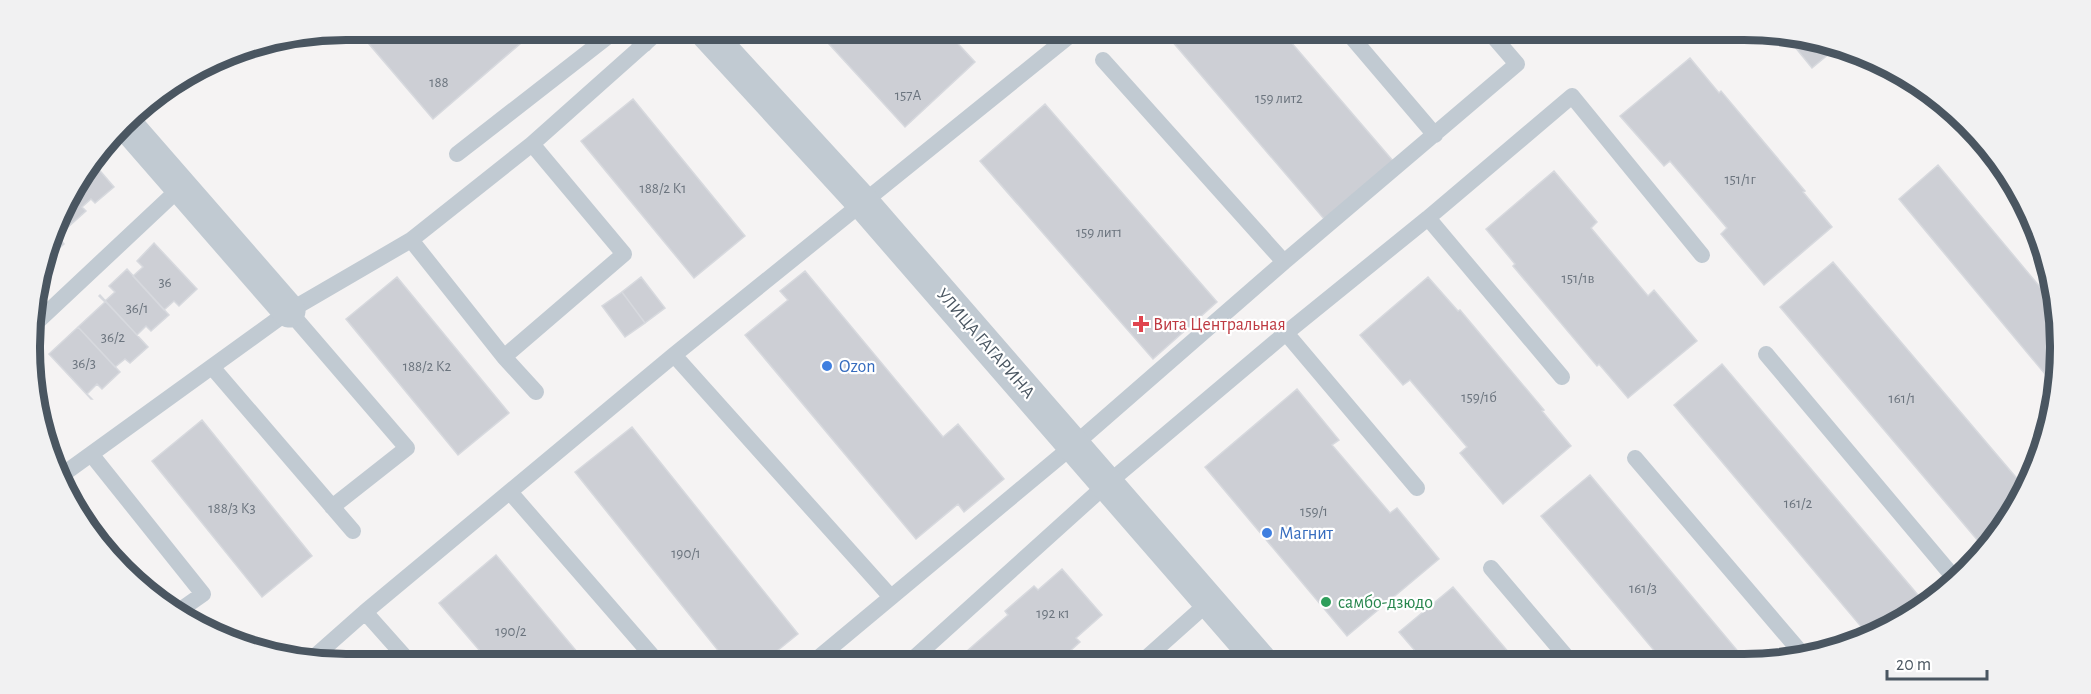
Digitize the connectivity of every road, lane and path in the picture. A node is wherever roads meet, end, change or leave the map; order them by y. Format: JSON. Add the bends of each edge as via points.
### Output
{"nodes":[{"id":1,"x":603,"y":40,"type":"edge"},
{"id":2,"x":639,"y":40,"type":"edge"},
{"id":3,"x":649,"y":40,"type":"edge"},
{"id":4,"x":713,"y":40,"type":"edge"},
{"id":5,"x":1064,"y":40,"type":"edge"},
{"id":6,"x":1354,"y":40,"type":"edge"},
{"id":7,"x":1496,"y":40,"type":"edge"},
{"id":8,"x":645,"y":44,"type":"junction"},
{"id":9,"x":1103,"y":60,"type":"dead end"},
{"id":10,"x":131,"y":129,"type":"edge"},
{"id":11,"x":1435,"y":135,"type":"junction"},
{"id":12,"x":532,"y":144,"type":"junction"},
{"id":13,"x":457,"y":154,"type":"dead end"},
{"id":14,"x":181,"y":187,"type":"junction"},
{"id":15,"x":863,"y":202,"type":"junction"},
{"id":16,"x":1428,"y":218,"type":"junction"},
{"id":17,"x":411,"y":240,"type":"junction"},
{"id":18,"x":1701,"y":255,"type":"dead end"},
{"id":19,"x":1284,"y":262,"type":"junction"},
{"id":20,"x":289,"y":311,"type":"junction"},
{"id":21,"x":42,"y":317,"type":"edge"},
{"id":22,"x":1286,"y":333,"type":"junction"},
{"id":23,"x":1766,"y":354,"type":"dead end"},
{"id":24,"x":674,"y":355,"type":"junction"},
{"id":25,"x":504,"y":357,"type":"junction"},
{"id":26,"x":212,"y":367,"type":"junction"},
{"id":27,"x":1562,"y":377,"type":"dead end"},
{"id":28,"x":536,"y":392,"type":"dead end"},
{"id":29,"x":1075,"y":444,"type":"junction"},
{"id":30,"x":91,"y":454,"type":"junction"},
{"id":31,"x":1635,"y":458,"type":"dead end"},
{"id":32,"x":67,"y":471,"type":"edge"},
{"id":33,"x":1108,"y":483,"type":"junction"},
{"id":34,"x":1417,"y":488,"type":"dead end"},
{"id":35,"x":510,"y":492,"type":"junction"},
{"id":36,"x":332,"y":507,"type":"junction"},
{"id":37,"x":353,"y":531,"type":"dead end"},
{"id":38,"x":1491,"y":568,"type":"dead end"},
{"id":39,"x":1950,"y":573,"type":"edge"},
{"id":40,"x":890,"y":596,"type":"junction"},
{"id":41,"x":1209,"y":602,"type":"junction"},
{"id":42,"x":185,"y":607,"type":"edge"},
{"id":43,"x":365,"y":612,"type":"junction"},
{"id":44,"x":1798,"y":649,"type":"edge"},
{"id":45,"x":320,"y":652,"type":"edge"},
{"id":46,"x":402,"y":654,"type":"edge"},
{"id":47,"x":651,"y":654,"type":"edge"},
{"id":48,"x":823,"y":654,"type":"edge"},
{"id":49,"x":919,"y":654,"type":"edge"},
{"id":50,"x":1151,"y":654,"type":"edge"},
{"id":51,"x":1255,"y":654,"type":"edge"},
{"id":52,"x":1564,"y":654,"type":"edge"}],
"edges":[{"from":1,"to":13,"type":"lane"},
{"from":2,"to":8,"type":"lane"},
{"from":3,"to":8,"type":"lane"},
{"from":4,"to":15,"type":"street","name":"УЛИЦА ГАГАРИНА"},
{"from":5,"to":15,"type":"lane"},
{"from":6,"to":11,"type":"lane"},
{"from":7,"to":11,"type":"lane","via":[[1517,64]]},
{"from":8,"to":12,"type":"lane"},
{"from":9,"to":19,"type":"lane"},
{"from":10,"to":14,"type":"street"},
{"from":11,"to":19,"type":"lane"},
{"from":12,"to":17,"type":"lane"},
{"from":12,"to":25,"type":"lane","via":[[624,254]]},
{"from":14,"to":20,"type":"street"},
{"from":14,"to":21,"type":"lane"},
{"from":15,"to":24,"type":"lane"},
{"from":15,"to":29,"type":"street","name":"УЛИЦА ГАГАРИНА"},
{"from":16,"to":18,"type":"lane","via":[[1572,96]]},
{"from":16,"to":22,"type":"lane"},
{"from":16,"to":27,"type":"lane"},
{"from":17,"to":20,"type":"lane"},
{"from":17,"to":25,"type":"lane"},
{"from":19,"to":29,"type":"lane"},
{"from":20,"to":26,"type":"lane"},
{"from":20,"to":36,"type":"lane","via":[[407,448]]},
{"from":22,"to":33,"type":"lane"},
{"from":22,"to":34,"type":"lane"},
{"from":23,"to":39,"type":"lane"},
{"from":24,"to":35,"type":"lane"},
{"from":24,"to":40,"type":"lane"},
{"from":25,"to":28,"type":"lane"},
{"from":26,"to":30,"type":"lane"},
{"from":26,"to":36,"type":"lane"},
{"from":29,"to":33,"type":"street","name":"УЛИЦА ГАГАРИНА"},
{"from":29,"to":40,"type":"lane"},
{"from":30,"to":32,"type":"lane"},
{"from":30,"to":42,"type":"lane","via":[[203,594]]},
{"from":31,"to":44,"type":"lane"},
{"from":33,"to":41,"type":"street","name":"УЛИЦА ГАГАРИНА"},
{"from":33,"to":49,"type":"lane"},
{"from":35,"to":43,"type":"lane"},
{"from":35,"to":47,"type":"lane"},
{"from":36,"to":37,"type":"lane"},
{"from":38,"to":52,"type":"lane"},
{"from":40,"to":48,"type":"lane"},
{"from":41,"to":50,"type":"lane"},
{"from":41,"to":51,"type":"street","name":"УЛИЦА ГАГАРИНА"},
{"from":43,"to":45,"type":"lane"},
{"from":43,"to":46,"type":"lane"}]}
